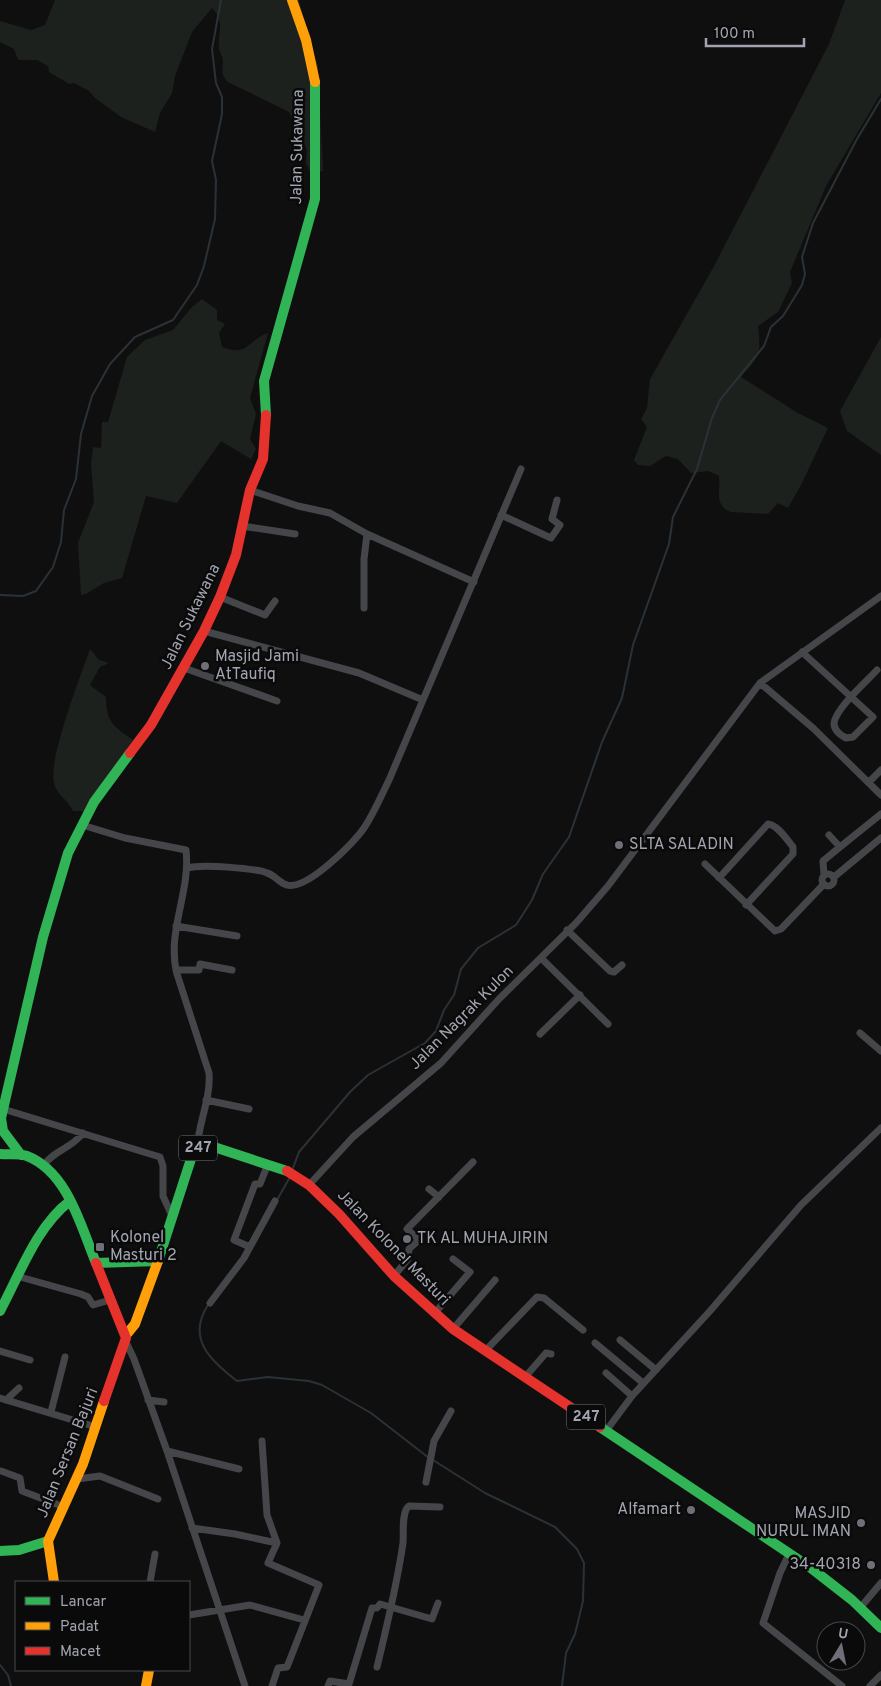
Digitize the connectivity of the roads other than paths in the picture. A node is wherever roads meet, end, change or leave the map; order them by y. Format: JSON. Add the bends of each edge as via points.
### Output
{"nodes":[{"id":1,"x":292,"y":0,"type":"edge"},
{"id":2,"x":521,"y":469,"type":"dead end"},
{"id":3,"x":250,"y":490,"type":"junction"},
{"id":4,"x":557,"y":500,"type":"dead end"},
{"id":5,"x":501,"y":515,"type":"junction"},
{"id":6,"x":242,"y":526,"type":"junction"},
{"id":7,"x":295,"y":534,"type":"dead end"},
{"id":8,"x":367,"y":534,"type":"junction"},
{"id":9,"x":474,"y":582,"type":"junction"},
{"id":10,"x":881,"y":596,"type":"edge"},
{"id":11,"x":220,"y":597,"type":"junction"},
{"id":12,"x":275,"y":601,"type":"dead end"},
{"id":13,"x":364,"y":608,"type":"dead end"},
{"id":14,"x":204,"y":631,"type":"junction"},
{"id":15,"x":802,"y":652,"type":"junction"},
{"id":16,"x":184,"y":668,"type":"junction"},
{"id":17,"x":877,"y":670,"type":"dead end"},
{"id":18,"x":760,"y":683,"type":"junction"},
{"id":19,"x":852,"y":697,"type":"junction"},
{"id":20,"x":423,"y":700,"type":"junction"},
{"id":21,"x":277,"y":701,"type":"dead end"},
{"id":22,"x":881,"y":770,"type":"edge"},
{"id":23,"x":869,"y":782,"type":"junction"},
{"id":24,"x":881,"y":795,"type":"edge"},
{"id":25,"x":881,"y":814,"type":"edge"},
{"id":26,"x":82,"y":824,"type":"junction"},
{"id":27,"x":829,"y":835,"type":"dead end"},
{"id":28,"x":881,"y":838,"type":"edge"},
{"id":29,"x":840,"y":847,"type":"junction"},
{"id":30,"x":705,"y":864,"type":"dead end"},
{"id":31,"x":188,"y":868,"type":"junction"},
{"id":32,"x":824,"y":875,"type":"junction"},
{"id":33,"x":834,"y":877,"type":"junction"},
{"id":34,"x":719,"y":878,"type":"junction"},
{"id":35,"x":824,"y":884,"type":"junction"},
{"id":36,"x":746,"y":905,"type":"junction"},
{"id":37,"x":176,"y":926,"type":"junction"},
{"id":38,"x":567,"y":930,"type":"junction"},
{"id":39,"x":237,"y":936,"type":"dead end"},
{"id":40,"x":541,"y":958,"type":"junction"},
{"id":41,"x":622,"y":965,"type":"dead end"},
{"id":42,"x":176,"y":970,"type":"junction"},
{"id":43,"x":232,"y":970,"type":"dead end"},
{"id":44,"x":580,"y":995,"type":"junction"},
{"id":45,"x":608,"y":1024,"type":"dead end"},
{"id":46,"x":860,"y":1033,"type":"dead end"},
{"id":47,"x":540,"y":1034,"type":"dead end"},
{"id":48,"x":881,"y":1051,"type":"edge"},
{"id":49,"x":206,"y":1100,"type":"junction"},
{"id":50,"x":3,"y":1109,"type":"junction"},
{"id":51,"x":249,"y":1109,"type":"dead end"},
{"id":52,"x":881,"y":1128,"type":"edge"},
{"id":53,"x":83,"y":1133,"type":"junction"},
{"id":54,"x":197,"y":1149,"type":"junction"},
{"id":55,"x":0,"y":1154,"type":"edge"},
{"id":56,"x":21,"y":1155,"type":"junction"},
{"id":57,"x":473,"y":1162,"type":"dead end"},
{"id":58,"x":268,"y":1164,"type":"junction"},
{"id":59,"x":43,"y":1166,"type":"junction"},
{"id":60,"x":309,"y":1185,"type":"junction"},
{"id":61,"x":430,"y":1189,"type":"dead end"},
{"id":62,"x":439,"y":1197,"type":"junction"},
{"id":63,"x":70,"y":1201,"type":"junction"},
{"id":64,"x":276,"y":1201,"type":"dead end"},
{"id":65,"x":173,"y":1218,"type":"junction"},
{"id":66,"x":250,"y":1246,"type":"junction"},
{"id":67,"x":453,"y":1259,"type":"dead end"},
{"id":68,"x":158,"y":1261,"type":"junction"},
{"id":69,"x":96,"y":1263,"type":"junction"},
{"id":70,"x":394,"y":1276,"type":"junction"},
{"id":71,"x":20,"y":1277,"type":"junction"},
{"id":72,"x":495,"y":1280,"type":"dead end"},
{"id":73,"x":110,"y":1300,"type":"junction"},
{"id":74,"x":210,"y":1303,"type":"dead end"},
{"id":75,"x":0,"y":1312,"type":"edge"},
{"id":76,"x":434,"y":1314,"type":"junction"},
{"id":77,"x":453,"y":1329,"type":"junction"},
{"id":78,"x":583,"y":1330,"type":"dead end"},
{"id":79,"x":126,"y":1339,"type":"junction"},
{"id":80,"x":620,"y":1340,"type":"dead end"},
{"id":81,"x":595,"y":1343,"type":"dead end"},
{"id":82,"x":486,"y":1350,"type":"junction"},
{"id":83,"x":0,"y":1352,"type":"edge"},
{"id":84,"x":551,"y":1354,"type":"dead end"},
{"id":85,"x":65,"y":1357,"type":"dead end"},
{"id":86,"x":30,"y":1360,"type":"dead end"},
{"id":87,"x":656,"y":1370,"type":"junction"},
{"id":88,"x":606,"y":1373,"type":"dead end"},
{"id":89,"x":526,"y":1376,"type":"junction"},
{"id":90,"x":643,"y":1383,"type":"junction"},
{"id":91,"x":19,"y":1388,"type":"dead end"},
{"id":92,"x":632,"y":1396,"type":"junction"},
{"id":93,"x":3,"y":1399,"type":"edge"},
{"id":94,"x":148,"y":1400,"type":"junction"},
{"id":95,"x":164,"y":1402,"type":"dead end"},
{"id":96,"x":451,"y":1410,"type":"dead end"},
{"id":97,"x":51,"y":1412,"type":"junction"},
{"id":98,"x":96,"y":1428,"type":"junction"},
{"id":99,"x":606,"y":1431,"type":"junction"},
{"id":100,"x":262,"y":1442,"type":"dead end"},
{"id":101,"x":167,"y":1452,"type":"junction"},
{"id":102,"x":239,"y":1469,"type":"dead end"},
{"id":103,"x":1,"y":1471,"type":"dead end"},
{"id":104,"x":77,"y":1479,"type":"junction"},
{"id":105,"x":426,"y":1482,"type":"dead end"},
{"id":106,"x":158,"y":1499,"type":"dead end"},
{"id":107,"x":64,"y":1507,"type":"junction"},
{"id":108,"x":440,"y":1507,"type":"dead end"},
{"id":109,"x":192,"y":1528,"type":"junction"},
{"id":110,"x":48,"y":1541,"type":"junction"},
{"id":111,"x":277,"y":1543,"type":"junction"},
{"id":112,"x":0,"y":1551,"type":"edge"},
{"id":113,"x":155,"y":1554,"type":"dead end"},
{"id":114,"x":789,"y":1554,"type":"junction"},
{"id":115,"x":54,"y":1581,"type":"edge"},
{"id":116,"x":150,"y":1581,"type":"edge"},
{"id":117,"x":881,"y":1584,"type":"edge"},
{"id":118,"x":438,"y":1603,"type":"dead end"},
{"id":119,"x":392,"y":1606,"type":"junction"},
{"id":120,"x":860,"y":1608,"type":"junction"},
{"id":121,"x":219,"y":1609,"type":"junction"},
{"id":122,"x":190,"y":1615,"type":"edge"},
{"id":123,"x":304,"y":1620,"type":"junction"},
{"id":124,"x":881,"y":1628,"type":"edge"},
{"id":125,"x":377,"y":1667,"type":"dead end"},
{"id":126,"x":149,"y":1671,"type":"edge"},
{"id":127,"x":881,"y":1676,"type":"edge"},
{"id":128,"x":146,"y":1686,"type":"edge"},
{"id":129,"x":245,"y":1686,"type":"edge"},
{"id":130,"x":272,"y":1686,"type":"edge"},
{"id":131,"x":328,"y":1686,"type":"edge"},
{"id":132,"x":842,"y":1686,"type":"edge"},
{"id":133,"x":870,"y":1686,"type":"edge"}],
"edges":[{"from":1,"to":3,"type":"main road","name":"Jalan Sukawana","via":[[306,40],[315,84],[315,199],[264,381],[267,424],[264,451]]},
{"from":2,"to":5,"type":"street"},
{"from":3,"to":6,"type":"main road","name":"Jalan Sukawana"},
{"from":3,"to":8,"type":"street","via":[[330,513]]},
{"from":4,"to":5,"type":"street","via":[[552,519],[560,525],[551,538]]},
{"from":5,"to":9,"type":"street"},
{"from":6,"to":7,"type":"street"},
{"from":6,"to":11,"type":"main road","name":"Jalan Sukawana","via":[[236,555]]},
{"from":8,"to":9,"type":"street"},
{"from":8,"to":13,"type":"street"},
{"from":9,"to":20,"type":"street"},
{"from":10,"to":15,"type":"street","name":"Jalan Nagrak Kulon"},
{"from":11,"to":12,"type":"street","via":[[265,615]]},
{"from":11,"to":14,"type":"main road","name":"Jalan Sukawana"},
{"from":14,"to":16,"type":"main road","name":"Jalan Sukawana"},
{"from":14,"to":20,"type":"street","via":[[359,673]]},
{"from":15,"to":18,"type":"street","name":"Jalan Nagrak Kulon"},
{"from":15,"to":19,"type":"street"},
{"from":16,"to":21,"type":"street"},
{"from":16,"to":26,"type":"main road","name":"Jalan Sukawana","via":[[150,725],[107,783]]},
{"from":17,"to":19,"type":"street"},
{"from":18,"to":23,"type":"street"},
{"from":18,"to":38,"type":"street","name":"Jalan Nagrak Kulon","via":[[600,897]]},
{"from":19,"to":19,"type":"street","via":[[873,718],[853,737],[846,738],[837,732],[834,724]]},
{"from":20,"to":31,"type":"street","via":[[389,780],[364,828],[334,860],[311,878],[290,885],[262,871],[204,865]]},
{"from":22,"to":23,"type":"street"},
{"from":23,"to":24,"type":"street"},
{"from":25,"to":29,"type":"street"},
{"from":26,"to":31,"type":"street","via":[[125,838],[185,849]]},
{"from":26,"to":50,"type":"main road","name":"Jalan Sukawana","via":[[68,853],[43,937]]},
{"from":27,"to":29,"type":"street"},
{"from":28,"to":33,"type":"street"},
{"from":29,"to":32,"type":"street","via":[[823,861]]},
{"from":30,"to":34,"type":"street"},
{"from":31,"to":37,"type":"street"},
{"from":32,"to":33,"type":"street"},
{"from":32,"to":35,"type":"street"},
{"from":33,"to":35,"type":"street","via":[[832,885]]},
{"from":34,"to":36,"type":"street"},
{"from":34,"to":36,"type":"street","via":[[768,824],[780,832],[794,848],[793,854]]},
{"from":35,"to":36,"type":"street","via":[[777,931]]},
{"from":37,"to":39,"type":"street"},
{"from":37,"to":42,"type":"street"},
{"from":38,"to":40,"type":"street","name":"Jalan Nagrak Kulon"},
{"from":38,"to":41,"type":"street","via":[[610,971],[614,972]]},
{"from":40,"to":44,"type":"street"},
{"from":40,"to":60,"type":"street","name":"Jalan Nagrak Kulon","via":[[499,998],[441,1063],[353,1137]]},
{"from":42,"to":43,"type":"street","via":[[198,970],[200,964]]},
{"from":42,"to":49,"type":"street","via":[[209,1073]]},
{"from":44,"to":45,"type":"street"},
{"from":44,"to":47,"type":"street"},
{"from":46,"to":48,"type":"street"},
{"from":49,"to":51,"type":"street"},
{"from":49,"to":54,"type":"street"},
{"from":50,"to":53,"type":"street"},
{"from":50,"to":56,"type":"main road","name":"Jalan Sukawana","via":[[2,1128]]},
{"from":52,"to":87,"type":"street","via":[[801,1205]]},
{"from":53,"to":59,"type":"street","via":[[75,1144],[50,1157]]},
{"from":53,"to":65,"type":"street","via":[[162,1158],[163,1196]]},
{"from":54,"to":58,"type":"main road","name":"Jalan Kolonel Masturi","number":"247","via":[[211,1146]]},
{"from":54,"to":65,"type":"main road","number":"247"},
{"from":55,"to":56,"type":"main road"},
{"from":56,"to":59,"type":"main road"},
{"from":57,"to":62,"type":"street"},
{"from":58,"to":60,"type":"main road","name":"Jalan Kolonel Masturi","number":"247","via":[[292,1173]]},
{"from":58,"to":66,"type":"street","via":[[260,1184],[255,1184],[234,1240]]},
{"from":59,"to":63,"type":"main road","via":[[59,1182]]},
{"from":60,"to":70,"type":"main road","name":"Jalan Kolonel Masturi","number":"247"},
{"from":61,"to":62,"type":"street"},
{"from":62,"to":70,"type":"street","via":[[407,1229],[419,1240],[409,1249],[408,1259]]},
{"from":63,"to":69,"type":"main road"},
{"from":63,"to":71,"type":"main road","via":[[50,1219]]},
{"from":64,"to":66,"type":"street"},
{"from":65,"to":68,"type":"main road","number":"247"},
{"from":66,"to":74,"type":"street"},
{"from":67,"to":76,"type":"street","via":[[470,1272]]},
{"from":68,"to":69,"type":"main road"},
{"from":68,"to":79,"type":"main road","name":"Jalan Sersan Bajuri","via":[[136,1322]]},
{"from":69,"to":73,"type":"main road"},
{"from":70,"to":76,"type":"main road","name":"Jalan Kolonel Masturi","number":"247"},
{"from":71,"to":73,"type":"street","via":[[81,1294],[93,1304]]},
{"from":71,"to":75,"type":"main road"},
{"from":72,"to":77,"type":"street"},
{"from":73,"to":79,"type":"main road"},
{"from":76,"to":77,"type":"main road","name":"Jalan Kolonel Masturi","number":"247"},
{"from":77,"to":82,"type":"main road","name":"Jalan Kolonel Masturi","number":"247"},
{"from":78,"to":82,"type":"street","via":[[544,1298],[537,1297]]},
{"from":79,"to":94,"type":"street"},
{"from":79,"to":98,"type":"main road","name":"Jalan Sersan Bajuri"},
{"from":80,"to":87,"type":"street"},
{"from":81,"to":90,"type":"street"},
{"from":82,"to":89,"type":"main road","name":"Jalan Kolonel Masturi","number":"247"},
{"from":83,"to":86,"type":"street"},
{"from":84,"to":89,"type":"street","via":[[546,1353]]},
{"from":85,"to":97,"type":"street"},
{"from":87,"to":90,"type":"street"},
{"from":88,"to":92,"type":"street"},
{"from":89,"to":99,"type":"main road","name":"Jalan Kolonel Masturi","number":"247"},
{"from":90,"to":92,"type":"street"},
{"from":91,"to":93,"type":"street"},
{"from":92,"to":99,"type":"street"},
{"from":93,"to":97,"type":"street"},
{"from":94,"to":95,"type":"street"},
{"from":94,"to":101,"type":"street"},
{"from":96,"to":105,"type":"street","via":[[434,1441]]},
{"from":97,"to":98,"type":"street"},
{"from":98,"to":104,"type":"main road","name":"Jalan Sersan Bajuri"},
{"from":99,"to":114,"type":"main road","name":"Jalan Kolonel Masturi","number":"247"},
{"from":100,"to":111,"type":"street","via":[[267,1515]]},
{"from":101,"to":102,"type":"street"},
{"from":101,"to":109,"type":"street"},
{"from":103,"to":107,"type":"street","via":[[20,1478],[22,1491]]},
{"from":104,"to":106,"type":"street","via":[[100,1476]]},
{"from":104,"to":107,"type":"main road","name":"Jalan Sersan Bajuri"},
{"from":107,"to":110,"type":"main road","name":"Jalan Sersan Bajuri"},
{"from":108,"to":119,"type":"street","via":[[407,1507]]},
{"from":109,"to":111,"type":"street"},
{"from":109,"to":121,"type":"street"},
{"from":110,"to":112,"type":"main road","via":[[19,1550]]},
{"from":110,"to":115,"type":"main road","name":"Jalan Sersan Bajuri"},
{"from":111,"to":123,"type":"street","via":[[268,1563],[320,1585]]},
{"from":113,"to":116,"type":"street"},
{"from":114,"to":120,"type":"main road","name":"Jalan Kolonel Masturi","number":"247"},
{"from":114,"to":132,"type":"street","via":[[763,1623]]},
{"from":117,"to":120,"type":"street"},
{"from":118,"to":119,"type":"street","via":[[432,1619]]},
{"from":119,"to":125,"type":"street"},
{"from":119,"to":131,"type":"street","via":[[380,1604],[372,1608],[349,1684],[330,1681]]},
{"from":120,"to":124,"type":"main road","name":"Jalan Kolonel Masturi","number":"247"},
{"from":121,"to":122,"type":"street"},
{"from":121,"to":123,"type":"street","via":[[250,1605]]},
{"from":121,"to":129,"type":"street"},
{"from":123,"to":130,"type":"street","via":[[287,1667],[278,1668]]},
{"from":126,"to":128,"type":"main road"},
{"from":127,"to":133,"type":"street"}]}
